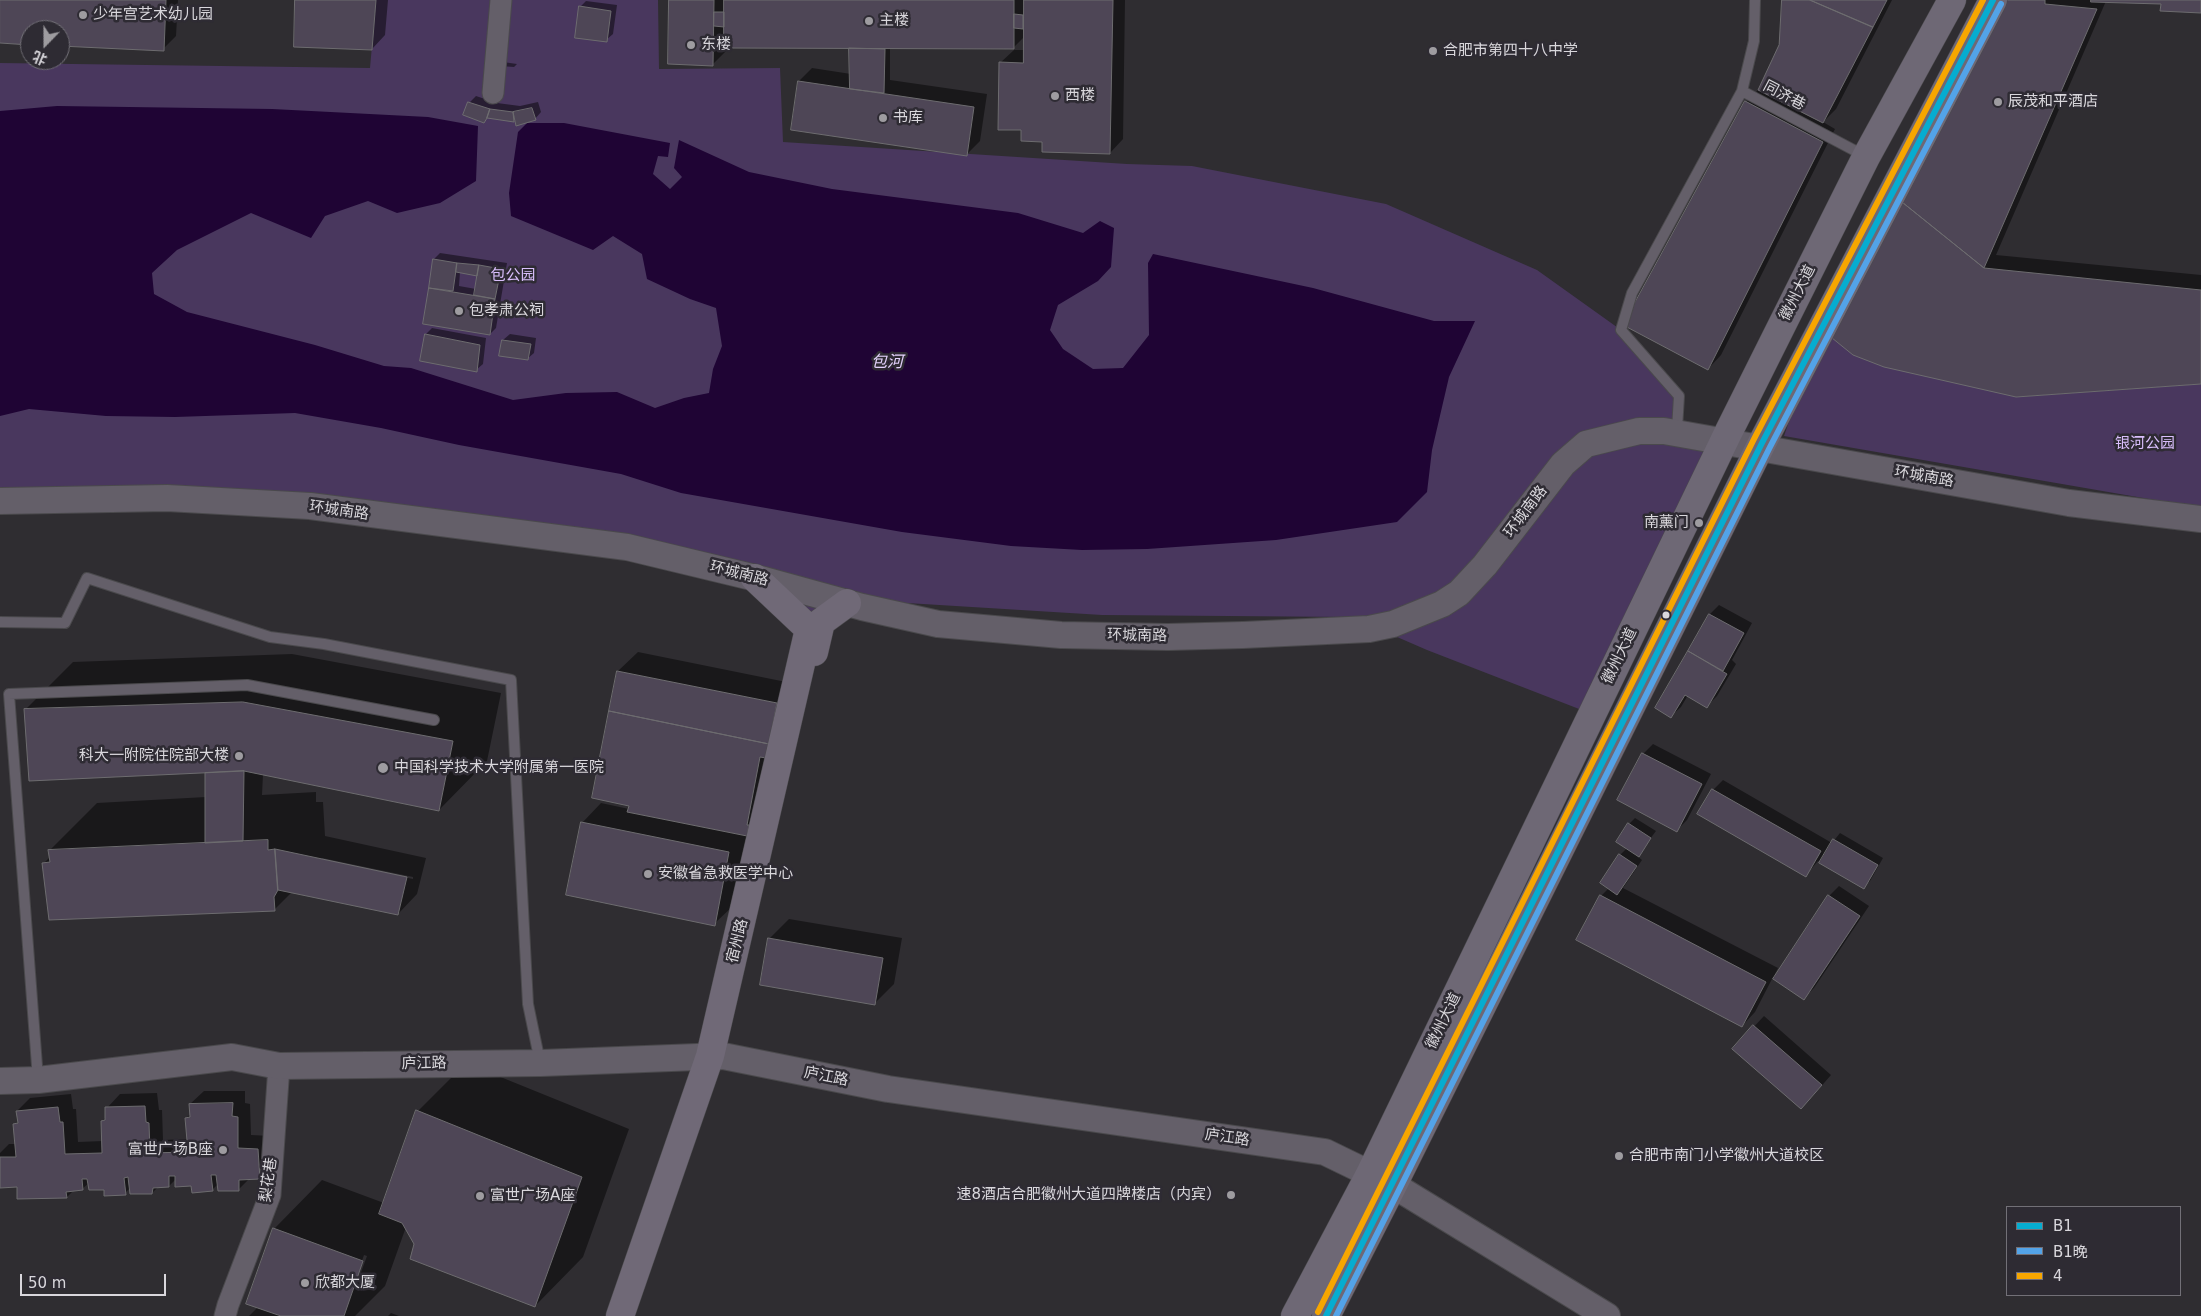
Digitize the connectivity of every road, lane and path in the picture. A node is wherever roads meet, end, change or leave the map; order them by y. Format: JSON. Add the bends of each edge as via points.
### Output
{"nodes":[{"id":1,"x":500,"y":0,"type":"edge"},
{"id":2,"x":1756,"y":0,"type":"edge"},
{"id":3,"x":1952,"y":0,"type":"edge"},
{"id":4,"x":1993,"y":0,"type":"edge"},
{"id":5,"x":1742,"y":91,"type":"junction"},
{"id":6,"x":493,"y":93,"type":"dead end"},
{"id":7,"x":1866,"y":157,"type":"junction"},
{"id":8,"x":1677,"y":428,"type":"dead end"},
{"id":9,"x":1724,"y":442,"type":"junction"},
{"id":10,"x":1760,"y":448,"type":"junction"},
{"id":11,"x":0,"y":501,"type":"edge"},
{"id":12,"x":2201,"y":520,"type":"edge"},
{"id":13,"x":756,"y":578,"type":"junction"},
{"id":14,"x":847,"y":603,"type":"junction"},
{"id":15,"x":0,"y":622,"type":"edge"},
{"id":16,"x":434,"y":720,"type":"dead end"},
{"id":17,"x":717,"y":1056,"type":"junction"},
{"id":18,"x":540,"y":1063,"type":"junction"},
{"id":19,"x":279,"y":1066,"type":"junction"},
{"id":20,"x":38,"y":1080,"type":"junction"},
{"id":21,"x":0,"y":1081,"type":"edge"},
{"id":22,"x":1381,"y":1180,"type":"junction"},
{"id":23,"x":225,"y":1316,"type":"edge"},
{"id":24,"x":620,"y":1316,"type":"edge"},
{"id":25,"x":634,"y":1316,"type":"edge"},
{"id":26,"x":1295,"y":1316,"type":"edge"},
{"id":27,"x":1326,"y":1316,"type":"edge"},
{"id":28,"x":1607,"y":1316,"type":"edge"}],
"edges":[{"from":1,"to":6,"type":"street"},
{"from":2,"to":5,"type":"lane","name":"同济巷","via":[[1754,41]]},
{"from":3,"to":7,"type":"main road","name":"徽州大道"},
{"from":4,"to":10,"type":"main road","name":"徽州大道"},
{"from":5,"to":7,"type":"lane","name":"同济巷"},
{"from":5,"to":8,"type":"lane","via":[[1632,293],[1621,330],[1679,396]]},
{"from":7,"to":9,"type":"main road","name":"徽州大道"},
{"from":9,"to":10,"type":"street","name":"环城南路"},
{"from":9,"to":14,"type":"street","name":"环城南路","via":[[1664,431],[1639,431],[1586,444],[1563,464],[1486,566],[1459,593],[1411,618],[1369,629],[1168,637],[1061,635],[938,624]]},
{"from":9,"to":22,"type":"main road","name":"徽州大道"},
{"from":10,"to":12,"type":"street","name":"环城南路","via":[[2069,503]]},
{"from":10,"to":22,"type":"main road","name":"徽州大道"},
{"from":11,"to":13,"type":"street","name":"环城南路","via":[[167,498],[310,506],[627,547]]},
{"from":13,"to":14,"type":"street","name":"环城南路"},
{"from":13,"to":17,"type":"main road","name":"宿州路","via":[[810,629]]},
{"from":14,"to":17,"type":"main road","name":"宿州路","via":[[821,622]]},
{"from":15,"to":18,"type":"lane","via":[[65,623],[88,578],[270,638],[324,644],[511,680],[528,1004]]},
{"from":16,"to":20,"type":"lane","via":[[247,685],[9,694]]},
{"from":17,"to":18,"type":"street","name":"庐江路"},
{"from":17,"to":22,"type":"street","name":"庐江路","via":[[888,1089],[1325,1152]]},
{"from":17,"to":24,"type":"main road","name":"宿州路"},
{"from":17,"to":25,"type":"main road","name":"宿州路"},
{"from":18,"to":19,"type":"street","name":"庐江路"},
{"from":19,"to":20,"type":"street","name":"庐江路","via":[[232,1057]]},
{"from":19,"to":23,"type":"street","name":"梨花巷","via":[[270,1195]]},
{"from":20,"to":21,"type":"street","name":"庐江路"},
{"from":22,"to":26,"type":"main road","name":"徽州大道"},
{"from":22,"to":27,"type":"main road","name":"徽州大道"},
{"from":22,"to":28,"type":"street","name":"庐江路"}]}
